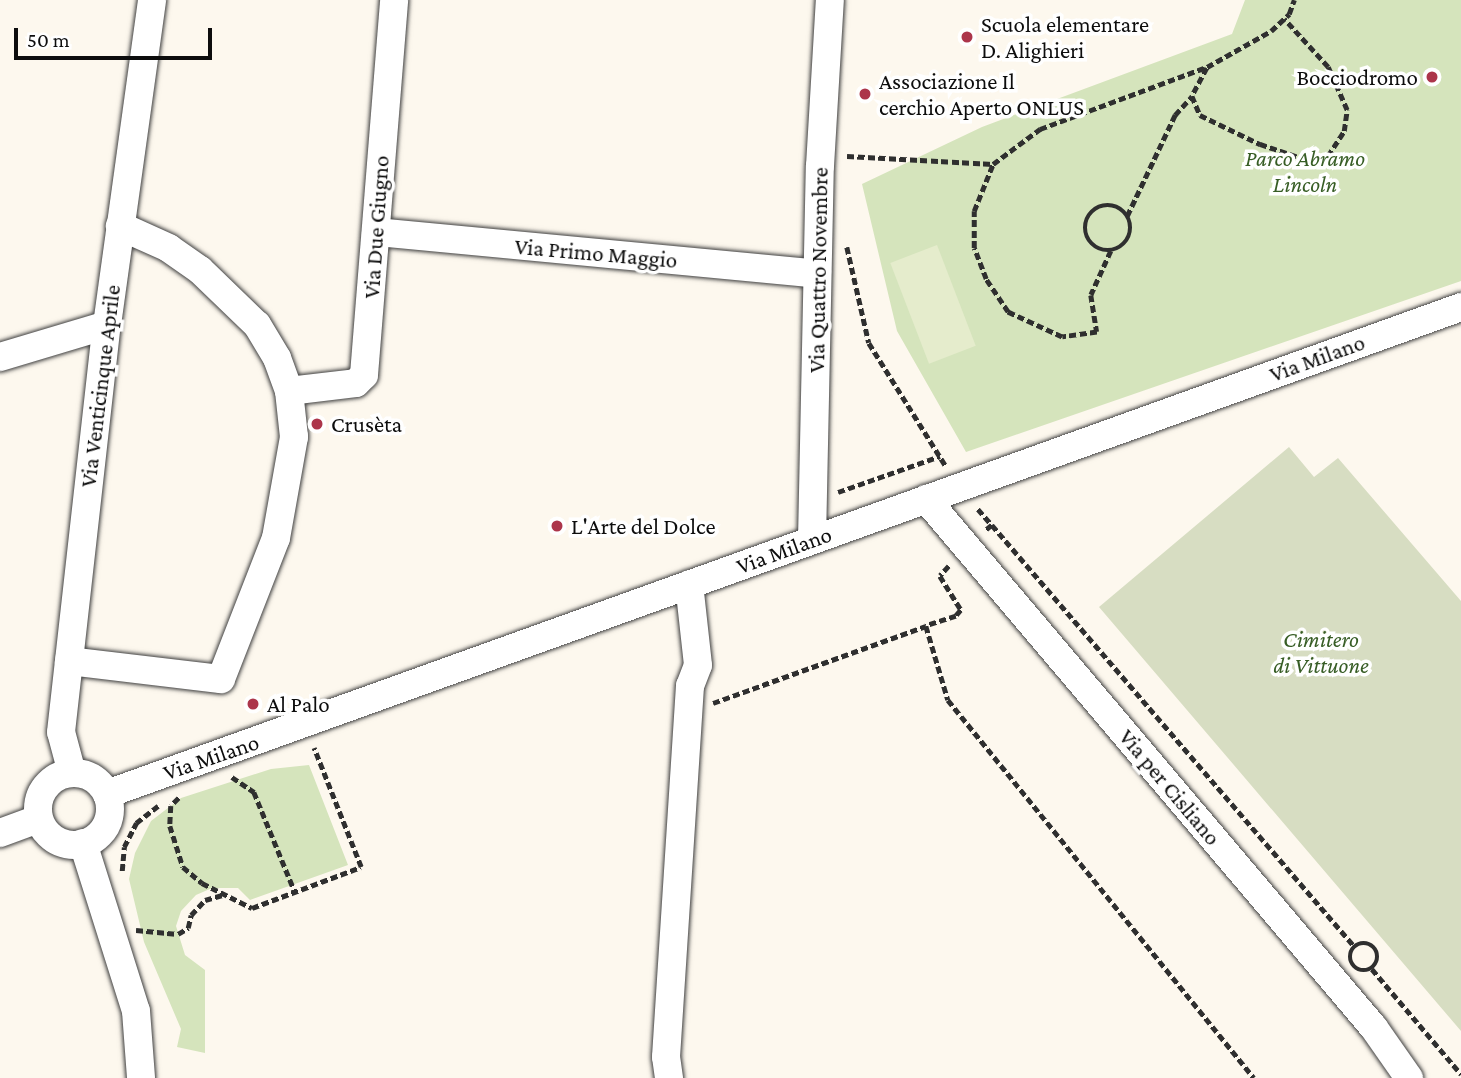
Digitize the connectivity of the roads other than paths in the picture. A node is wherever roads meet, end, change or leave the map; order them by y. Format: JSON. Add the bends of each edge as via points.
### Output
{"nodes":[{"id":1,"x":152,"y":0,"type":"edge"},
{"id":2,"x":394,"y":0,"type":"edge"},
{"id":3,"x":830,"y":0,"type":"edge"},
{"id":4,"x":120,"y":226,"type":"junction"},
{"id":5,"x":376,"y":232,"type":"junction"},
{"id":6,"x":817,"y":274,"type":"junction"},
{"id":7,"x":1461,"y":307,"type":"edge"},
{"id":8,"x":107,"y":325,"type":"junction"},
{"id":9,"x":0,"y":356,"type":"edge"},
{"id":10,"x":289,"y":391,"type":"junction"},
{"id":11,"x":926,"y":499,"type":"junction"},
{"id":12,"x":812,"y":540,"type":"junction"},
{"id":13,"x":689,"y":584,"type":"junction"},
{"id":14,"x":69,"y":661,"type":"junction"},
{"id":15,"x":72,"y":773,"type":"junction"},
{"id":16,"x":107,"y":794,"type":"junction"},
{"id":17,"x":38,"y":819,"type":"junction"},
{"id":18,"x":0,"y":833,"type":"edge"},
{"id":19,"x":83,"y":843,"type":"junction"},
{"id":20,"x":141,"y":1078,"type":"edge"},
{"id":21,"x":669,"y":1078,"type":"edge"},
{"id":22,"x":1409,"y":1078,"type":"edge"}],
"edges":[{"from":1,"to":4,"type":"street","name":"Via Venticinque Aprile"},
{"from":2,"to":5,"type":"street","name":"Via Due Giugno"},
{"from":3,"to":6,"type":"street","name":"Via Quattro Novembre"},
{"from":4,"to":8,"type":"street","name":"Via Venticinque Aprile"},
{"from":4,"to":10,"type":"street","via":[[169,248],[228,295],[257,325],[277,358]]},
{"from":5,"to":6,"type":"street","name":"Via Primo Maggio"},
{"from":5,"to":10,"type":"street","name":"Via Due Giugno","via":[[365,375],[356,383]]},
{"from":6,"to":12,"type":"street","name":"Via Quattro Novembre"},
{"from":7,"to":11,"type":"street","name":"Via Milano"},
{"from":8,"to":9,"type":"street"},
{"from":8,"to":14,"type":"street","name":"Via Venticinque Aprile"},
{"from":10,"to":14,"type":"street","via":[[294,437],[276,538],[221,680]]},
{"from":11,"to":12,"type":"street","name":"Via Milano"},
{"from":11,"to":22,"type":"street","name":"Via per Cisliano","via":[[1374,1028]]},
{"from":12,"to":13,"type":"street","name":"Via Milano"},
{"from":13,"to":16,"type":"street","name":"Via Milano"},
{"from":13,"to":21,"type":"street","via":[[698,664],[688,712],[666,1057]]},
{"from":14,"to":15,"type":"street","name":"Via Venticinque Aprile","via":[[61,732]]},
{"from":15,"to":16,"type":"street","via":[[97,781]]},
{"from":15,"to":17,"type":"street","via":[[56,777],[44,788]]},
{"from":16,"to":19,"type":"street","via":[[110,807],[105,827]]},
{"from":17,"to":18,"type":"street"},
{"from":17,"to":19,"type":"street","via":[[56,841]]},
{"from":19,"to":20,"type":"street","via":[[136,1011]]}]}
